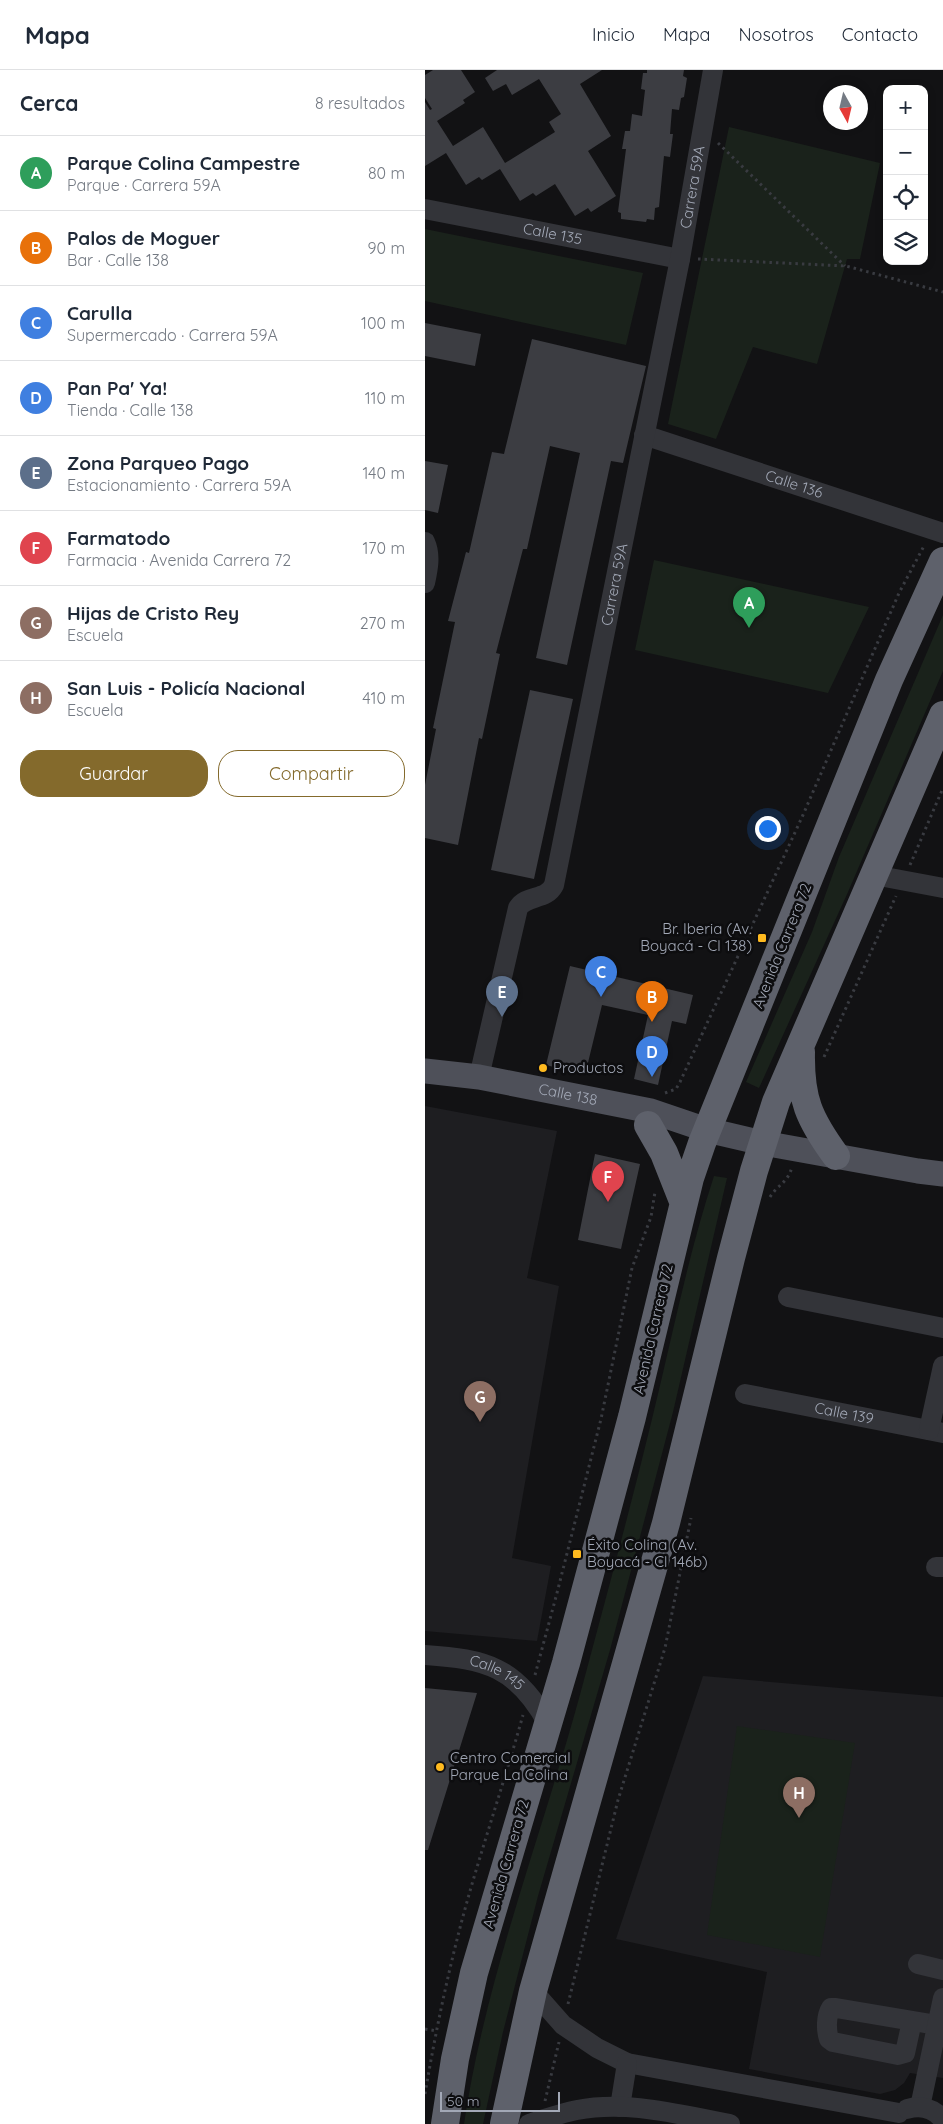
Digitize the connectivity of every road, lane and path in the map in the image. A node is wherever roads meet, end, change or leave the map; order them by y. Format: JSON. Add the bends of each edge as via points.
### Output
{"nodes":[{"id":1,"x":713,"y":70,"type":"edge"},
{"id":2,"x":703,"y":128,"type":"junction"},
{"id":3,"x":425,"y":209,"type":"edge"},
{"id":4,"x":680,"y":258,"type":"junction"},
{"id":5,"x":846,"y":266,"type":"junction"},
{"id":6,"x":943,"y":292,"type":"edge"},
{"id":7,"x":644,"y":435,"type":"junction"},
{"id":8,"x":938,"y":531,"type":"edge"},
{"id":9,"x":425,"y":542,"type":"edge"},
{"id":10,"x":943,"y":561,"type":"edge"},
{"id":11,"x":425,"y":583,"type":"edge"},
{"id":12,"x":943,"y":715,"type":"edge"},
{"id":13,"x":943,"y":788,"type":"edge"},
{"id":14,"x":874,"y":875,"type":"junction"},
{"id":15,"x":903,"y":881,"type":"junction"},
{"id":16,"x":943,"y":888,"type":"edge"},
{"id":17,"x":812,"y":1051,"type":"junction"},
{"id":18,"x":425,"y":1071,"type":"edge"},
{"id":19,"x":479,"y":1077,"type":"junction"},
{"id":20,"x":425,"y":1078,"type":"edge"},
{"id":21,"x":663,"y":1093,"type":"dead end"},
{"id":22,"x":648,"y":1125,"type":"junction"},
{"id":23,"x":707,"y":1130,"type":"junction"},
{"id":24,"x":763,"y":1143,"type":"junction"},
{"id":25,"x":837,"y":1156,"type":"junction"},
{"id":26,"x":918,"y":1171,"type":"junction"},
{"id":27,"x":943,"y":1174,"type":"edge"},
{"id":28,"x":789,"y":1178,"type":"dead end"},
{"id":29,"x":943,"y":1179,"type":"edge"},
{"id":30,"x":656,"y":1187,"type":"dead end"},
{"id":31,"x":683,"y":1201,"type":"junction"},
{"id":32,"x":767,"y":1203,"type":"dead end"},
{"id":33,"x":788,"y":1297,"type":"dead end"},
{"id":34,"x":943,"y":1328,"type":"edge"},
{"id":35,"x":943,"y":1366,"type":"edge"},
{"id":36,"x":745,"y":1394,"type":"dead end"},
{"id":37,"x":936,"y":1432,"type":"edge"},
{"id":38,"x":692,"y":1513,"type":"dead end"},
{"id":39,"x":425,"y":1655,"type":"edge"},
{"id":40,"x":529,"y":1693,"type":"junction"},
{"id":41,"x":548,"y":1724,"type":"junction"},
{"id":42,"x":918,"y":1964,"type":"dead end"},
{"id":43,"x":943,"y":1970,"type":"edge"},
{"id":44,"x":533,"y":1991,"type":"junction"},
{"id":45,"x":943,"y":1998,"type":"edge"},
{"id":46,"x":913,"y":2021,"type":"dead end"},
{"id":47,"x":563,"y":2025,"type":"junction"},
{"id":48,"x":937,"y":2025,"type":"junction"},
{"id":49,"x":627,"y":2062,"type":"junction"},
{"id":50,"x":425,"y":2094,"type":"edge"},
{"id":51,"x":920,"y":2106,"type":"junction"},
{"id":52,"x":620,"y":2107,"type":"junction"},
{"id":53,"x":894,"y":2118,"type":"edge"},
{"id":54,"x":943,"y":2120,"type":"edge"},
{"id":55,"x":535,"y":2122,"type":"edge"},
{"id":56,"x":445,"y":2124,"type":"edge"},
{"id":57,"x":504,"y":2124,"type":"edge"},
{"id":58,"x":730,"y":2124,"type":"edge"}],
"edges":[{"from":1,"to":2,"type":"street","name":"Carrera 59A"},
{"from":2,"to":4,"type":"street","name":"Carrera 59A"},
{"from":2,"to":5,"type":"path"},
{"from":3,"to":4,"type":"street","name":"Calle 135"},
{"from":4,"to":5,"type":"path"},
{"from":4,"to":7,"type":"street","name":"Carrera 59A"},
{"from":5,"to":6,"type":"path"},
{"from":7,"to":8,"type":"street","name":"Calle 136"},
{"from":7,"to":19,"type":"street","name":"Carrera 59A","via":[[554,885],[546,895],[526,900],[518,908]]},
{"from":8,"to":21,"type":"path","via":[[899,593],[803,815],[680,1082],[676,1089]]},
{"from":9,"to":11,"type":"street","via":[[429,562]]},
{"from":10,"to":23,"type":"highway","name":"Avenida Carrera 72","via":[[889,680]]},
{"from":12,"to":14,"type":"highway"},
{"from":13,"to":15,"type":"path"},
{"from":14,"to":15,"type":"street"},
{"from":14,"to":17,"type":"highway"},
{"from":15,"to":16,"type":"street"},
{"from":15,"to":17,"type":"path"},
{"from":17,"to":24,"type":"highway","via":[[776,1102]]},
{"from":17,"to":25,"type":"highway","via":[[801,1083],[805,1101],[812,1119]]},
{"from":18,"to":19,"type":"main road","name":"Calle 138"},
{"from":19,"to":23,"type":"main road","name":"Calle 138","via":[[651,1111]]},
{"from":20,"to":22,"type":"main road","name":"Calle 138","via":[[476,1092]]},
{"from":22,"to":23,"type":"main road","name":"Calle 138"},
{"from":22,"to":31,"type":"highway","via":[[664,1153]]},
{"from":23,"to":24,"type":"main road","name":"Calle 138"},
{"from":23,"to":31,"type":"highway","name":"Avenida Carrera 72"},
{"from":24,"to":25,"type":"main road","name":"Calle 138"},
{"from":24,"to":44,"type":"highway","via":[[666,1522]]},
{"from":25,"to":26,"type":"main road","name":"Calle 138"},
{"from":26,"to":27,"type":"main road","name":"Calle 138"},
{"from":26,"to":29,"type":"main road","name":"Calle 138"},
{"from":28,"to":32,"type":"path","via":[[773,1192]]},
{"from":30,"to":40,"type":"path","via":[[651,1216],[633,1268],[576,1522]]},
{"from":31,"to":41,"type":"highway","name":"Avenida Carrera 72","via":[[632,1417]]},
{"from":33,"to":34,"type":"street"},
{"from":35,"to":37,"type":"street"},
{"from":36,"to":37,"type":"street","name":"Calle 139"},
{"from":38,"to":47,"type":"path","via":[[665,1648],[608,1839]]},
{"from":39,"to":40,"type":"street","name":"Calle 145","via":[[483,1662],[513,1678]]},
{"from":40,"to":41,"type":"street","name":"Calle 145"},
{"from":40,"to":50,"type":"path","via":[[456,1946]]},
{"from":41,"to":56,"type":"highway","name":"Avenida Carrera 72","via":[[474,1973]]},
{"from":42,"to":43,"type":"street"},
{"from":44,"to":47,"type":"street"},
{"from":44,"to":57,"type":"highway"},
{"from":45,"to":48,"type":"street"},
{"from":46,"to":48,"type":"street"},
{"from":47,"to":49,"type":"street","via":[[597,2048]]},
{"from":47,"to":55,"type":"path"},
{"from":48,"to":51,"type":"street"},
{"from":49,"to":52,"type":"street"},
{"from":49,"to":53,"type":"street"},
{"from":51,"to":53,"type":"street","via":[[909,2108]]},
{"from":51,"to":54,"type":"street","via":[[930,2109]]},
{"from":52,"to":55,"type":"street","via":[[578,2110]]},
{"from":52,"to":58,"type":"street","via":[[643,2108]]}]}
